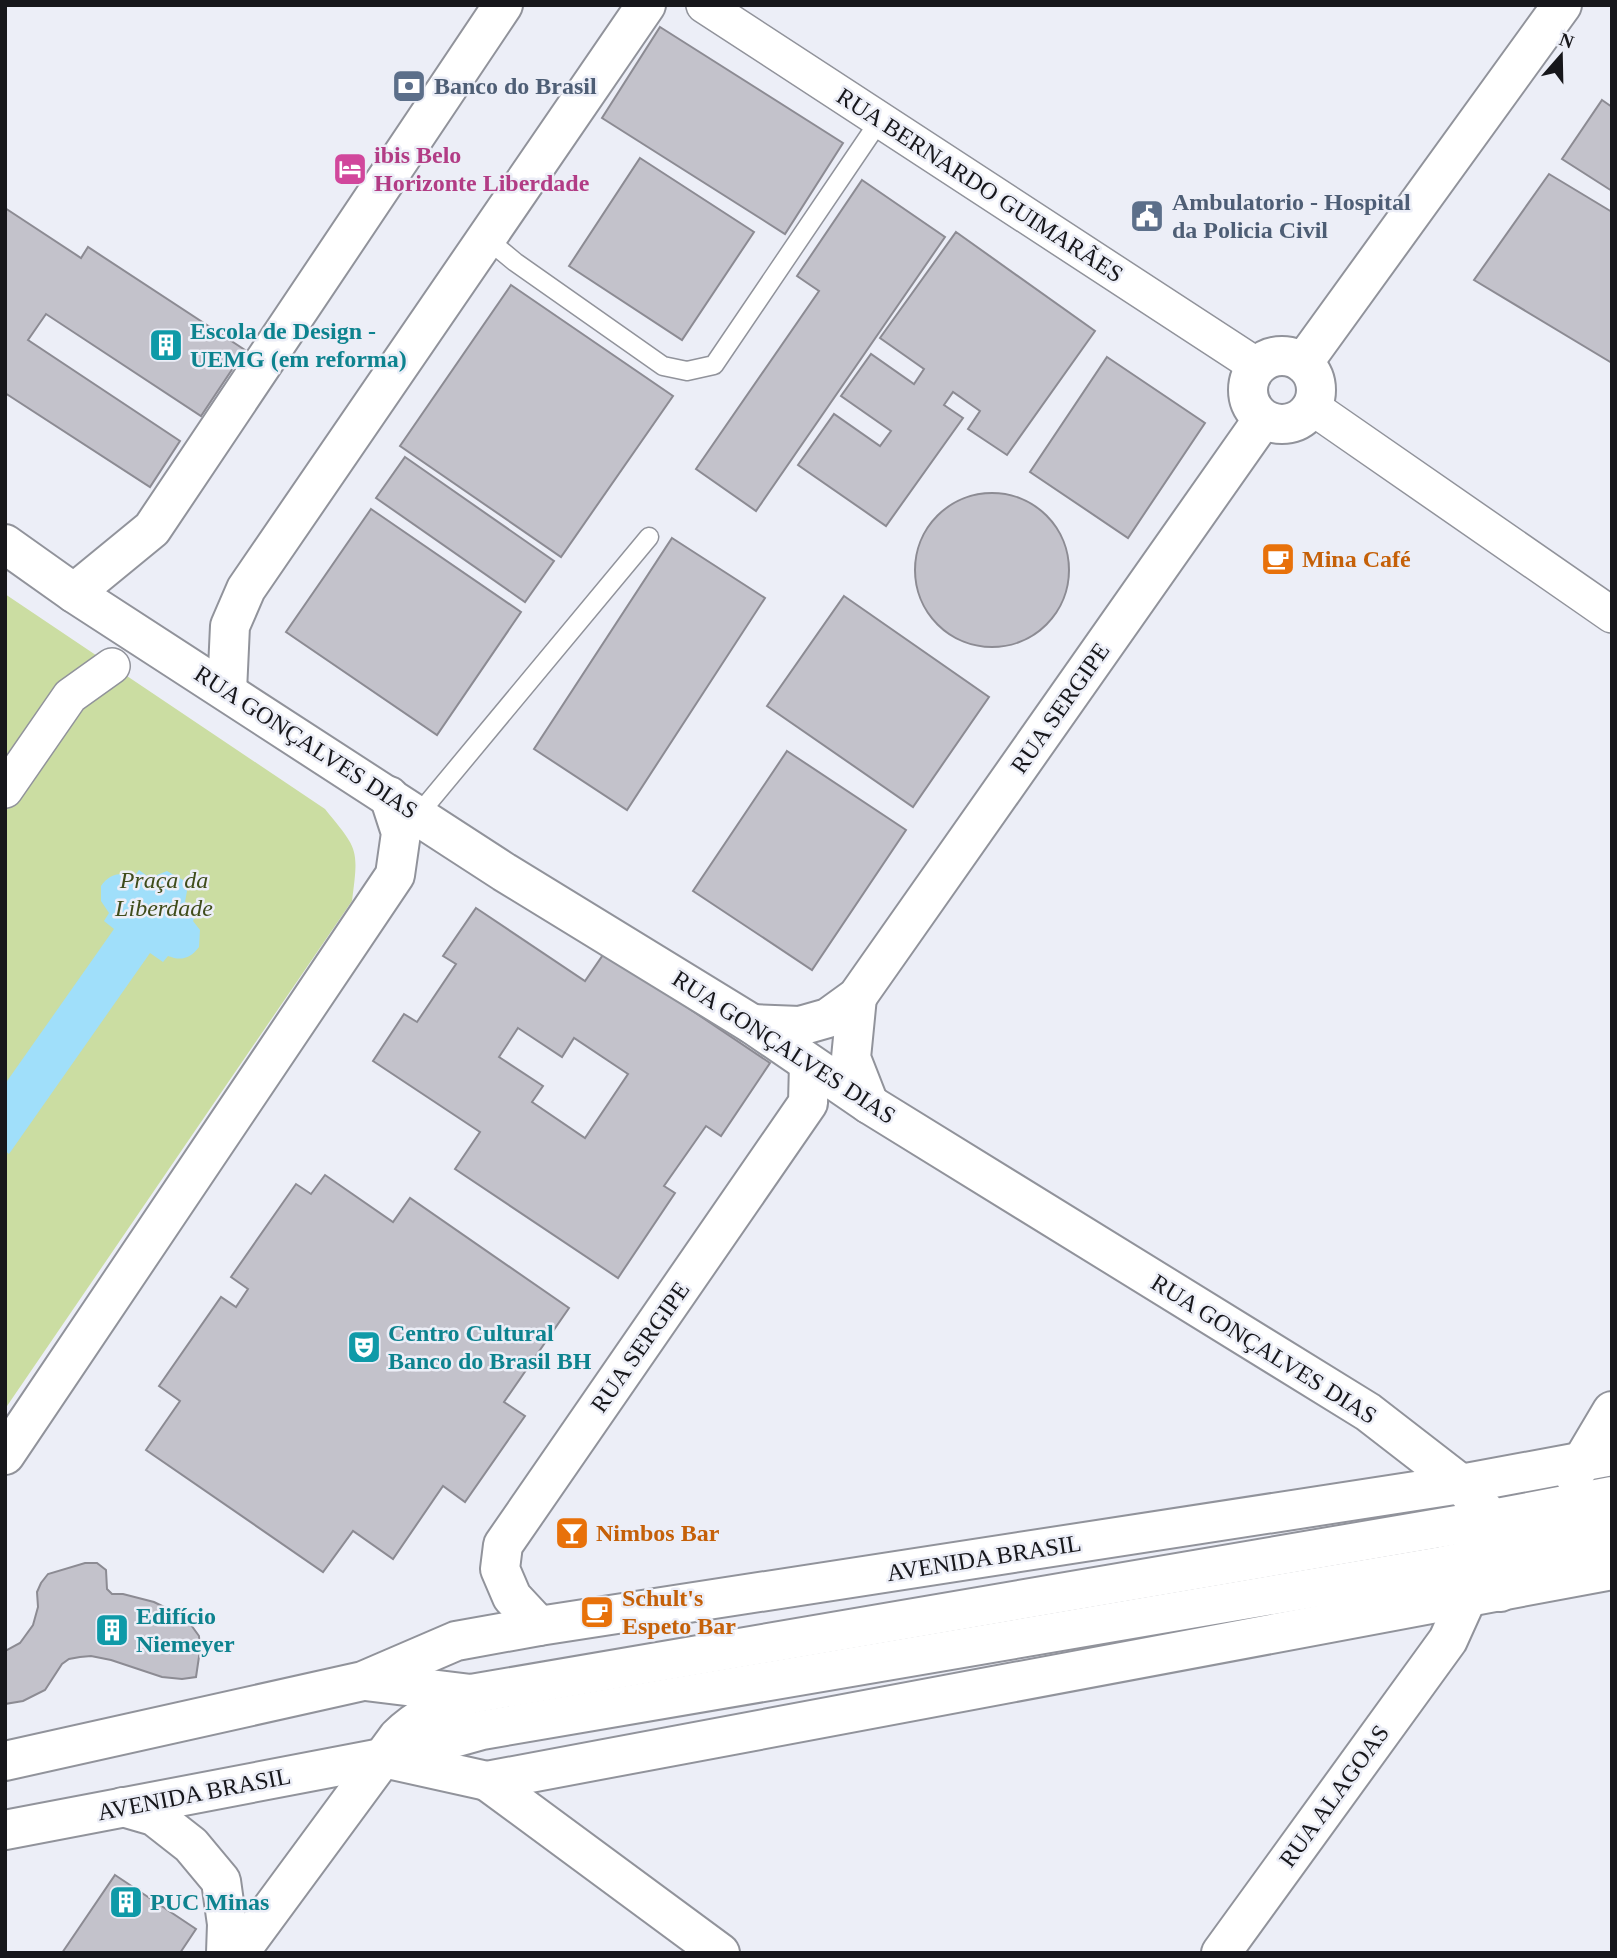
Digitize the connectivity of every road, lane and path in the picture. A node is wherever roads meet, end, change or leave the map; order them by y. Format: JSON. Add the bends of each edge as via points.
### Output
{"nodes":[{"id":1,"x":503,"y":5,"type":"edge"},
{"id":2,"x":646,"y":5,"type":"edge"},
{"id":3,"x":704,"y":5,"type":"edge"},
{"id":4,"x":1562,"y":5,"type":"edge"},
{"id":5,"x":880,"y":120,"type":"junction"},
{"id":6,"x":486,"y":238,"type":"junction"},
{"id":7,"x":1303,"y":363,"type":"junction"},
{"id":8,"x":1256,"y":366,"type":"junction"},
{"id":9,"x":1312,"y":407,"type":"junction"},
{"id":10,"x":1264,"y":419,"type":"junction"},
{"id":11,"x":649,"y":537,"type":"dead end"},
{"id":12,"x":5,"y":544,"type":"edge"},
{"id":13,"x":74,"y":593,"type":"junction"},
{"id":14,"x":1612,"y":615,"type":"edge"},
{"id":15,"x":112,"y":666,"type":"dead end"},
{"id":16,"x":227,"y":691,"type":"junction"},
{"id":17,"x":5,"y":790,"type":"edge"},
{"id":18,"x":403,"y":806,"type":"junction"},
{"id":19,"x":857,"y":997,"type":"junction"},
{"id":20,"x":752,"y":1024,"type":"junction"},
{"id":21,"x":809,"y":1063,"type":"junction"},
{"id":22,"x":869,"y":1104,"type":"junction"},
{"id":23,"x":1612,"y":1411,"type":"edge"},
{"id":24,"x":5,"y":1455,"type":"edge"},
{"id":25,"x":1597,"y":1459,"type":"edge"},
{"id":26,"x":1461,"y":1484,"type":"junction"},
{"id":27,"x":1612,"y":1496,"type":"edge"},
{"id":28,"x":1554,"y":1507,"type":"junction"},
{"id":29,"x":1436,"y":1528,"type":"junction"},
{"id":30,"x":1612,"y":1532,"type":"edge"},
{"id":31,"x":1491,"y":1562,"type":"junction"},
{"id":32,"x":1609,"y":1573,"type":"edge"},
{"id":33,"x":539,"y":1626,"type":"junction"},
{"id":34,"x":363,"y":1681,"type":"junction"},
{"id":35,"x":471,"y":1694,"type":"junction"},
{"id":36,"x":382,"y":1758,"type":"junction"},
{"id":37,"x":5,"y":1761,"type":"edge"},
{"id":38,"x":488,"y":1781,"type":"junction"},
{"id":39,"x":124,"y":1807,"type":"junction"},
{"id":40,"x":5,"y":1830,"type":"edge"},
{"id":41,"x":226,"y":1953,"type":"edge"},
{"id":42,"x":239,"y":1953,"type":"edge"},
{"id":43,"x":720,"y":1953,"type":"edge"},
{"id":44,"x":1221,"y":1953,"type":"edge"}],
"edges":[{"from":1,"to":13,"type":"street","via":[[152,529]]},
{"from":2,"to":6,"type":"street"},
{"from":3,"to":5,"type":"street","name":"RUA BERNARDO GUIMARÃES"},
{"from":4,"to":7,"type":"street"},
{"from":5,"to":6,"type":"lane","via":[[714,365],[687,371],[663,366]]},
{"from":5,"to":8,"type":"street","name":"RUA BERNARDO GUIMARÃES"},
{"from":6,"to":16,"type":"street","via":[[246,589],[230,626]]},
{"from":7,"to":8,"type":"street","via":[[1280,355]]},
{"from":7,"to":9,"type":"street","via":[[1317,388]]},
{"from":8,"to":10,"type":"street","via":[[1248,394]]},
{"from":9,"to":10,"type":"street","via":[[1290,423]]},
{"from":9,"to":14,"type":"street"},
{"from":10,"to":19,"type":"street","name":"RUA SERGIPE"},
{"from":11,"to":18,"type":"lane"},
{"from":12,"to":13,"type":"street","name":"RUA GONÇALVES DIAS"},
{"from":13,"to":16,"type":"street","name":"RUA GONÇALVES DIAS"},
{"from":15,"to":17,"type":"street","via":[[70,696]]},
{"from":16,"to":18,"type":"street","name":"RUA GONÇALVES DIAS"},
{"from":18,"to":20,"type":"street","name":"RUA GONÇALVES DIAS"},
{"from":18,"to":24,"type":"street","via":[[395,875]]},
{"from":19,"to":20,"type":"street","name":"RUA SERGIPE","via":[[828,1018],[800,1026]]},
{"from":19,"to":22,"type":"street","name":"RUA SERGIPE","via":[[851,1058]]},
{"from":20,"to":21,"type":"street","name":"RUA GONÇALVES DIAS"},
{"from":21,"to":22,"type":"street","name":"RUA GONÇALVES DIAS"},
{"from":21,"to":33,"type":"street","name":"RUA SERGIPE","via":[[808,1103],[503,1545],[500,1569],[512,1597]]},
{"from":22,"to":26,"type":"street","name":"RUA GONÇALVES DIAS","via":[[1368,1412]]},
{"from":23,"to":25,"type":"street"},
{"from":25,"to":26,"type":"street","name":"AVENIDA BRASIL"},
{"from":25,"to":28,"type":"street"},
{"from":26,"to":31,"type":"street","name":"RUA GONÇALVES DIAS"},
{"from":26,"to":33,"type":"street","name":"AVENIDA BRASIL"},
{"from":27,"to":28,"type":"street","name":"AVENIDA BRASIL"},
{"from":28,"to":31,"type":"street","name":"AVENIDA BRASIL"},
{"from":29,"to":31,"type":"street","name":"AVENIDA BRASIL"},
{"from":29,"to":31,"type":"street"},
{"from":29,"to":35,"type":"street","name":"AVENIDA BRASIL"},
{"from":30,"to":31,"type":"street","name":"AVENIDA BRASIL"},
{"from":31,"to":32,"type":"street","name":"AVENIDA BRASIL"},
{"from":31,"to":36,"type":"street","name":"AVENIDA BRASIL","via":[[482,1730]]},
{"from":31,"to":38,"type":"street","name":"AVENIDA BRASIL"},
{"from":31,"to":44,"type":"street","name":"RUA ALAGOAS","via":[[1448,1640]]},
{"from":33,"to":34,"type":"street","name":"AVENIDA BRASIL","via":[[456,1641]]},
{"from":34,"to":35,"type":"street","name":"AVENIDA BRASIL"},
{"from":34,"to":37,"type":"street","name":"AVENIDA BRASIL"},
{"from":35,"to":36,"type":"street","via":[[412,1723]]},
{"from":36,"to":38,"type":"street","name":"AVENIDA BRASIL"},
{"from":36,"to":39,"type":"street","name":"AVENIDA BRASIL"},
{"from":36,"to":42,"type":"street"},
{"from":38,"to":43,"type":"street"},
{"from":39,"to":40,"type":"street","name":"AVENIDA BRASIL"},
{"from":39,"to":41,"type":"street","via":[[154,1816],[191,1845],[221,1881]]}]}
